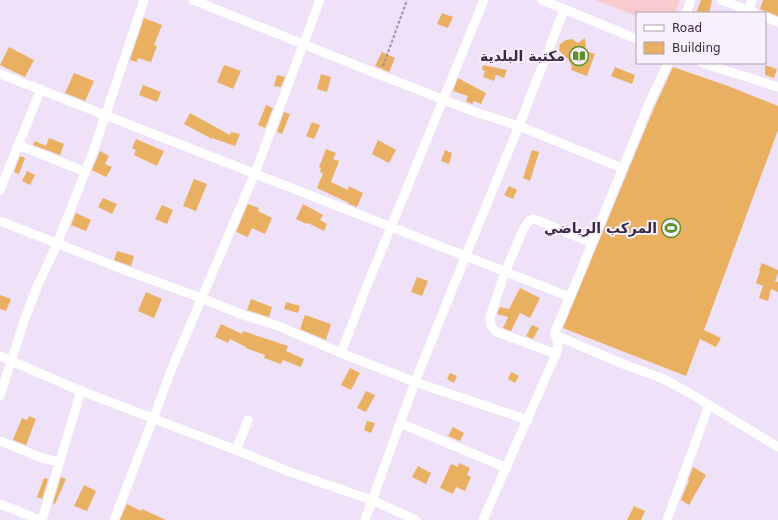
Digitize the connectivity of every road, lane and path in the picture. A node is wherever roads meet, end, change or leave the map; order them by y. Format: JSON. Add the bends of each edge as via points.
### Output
{"nodes":[{"id":1,"x":144,"y":0,"type":"edge"},
{"id":2,"x":193,"y":0,"type":"edge"},
{"id":3,"x":320,"y":0,"type":"edge"},
{"id":4,"x":407,"y":0,"type":"edge"},
{"id":5,"x":484,"y":0,"type":"edge"},
{"id":6,"x":542,"y":0,"type":"edge"},
{"id":7,"x":691,"y":0,"type":"edge"},
{"id":8,"x":721,"y":0,"type":"edge"},
{"id":9,"x":752,"y":0,"type":"edge"},
{"id":10,"x":564,"y":10,"type":"junction"},
{"id":11,"x":686,"y":12,"type":"edge"},
{"id":12,"x":751,"y":12,"type":"edge"},
{"id":13,"x":766,"y":17,"type":"edge"},
{"id":14,"x":778,"y":22,"type":"edge"},
{"id":15,"x":636,"y":39,"type":"edge"},
{"id":16,"x":304,"y":44,"type":"junction"},
{"id":17,"x":668,"y":64,"type":"edge"},
{"id":18,"x":705,"y":64,"type":"edge"},
{"id":19,"x":733,"y":64,"type":"edge"},
{"id":20,"x":730,"y":72,"type":"junction"},
{"id":21,"x":0,"y":74,"type":"edge"},
{"id":22,"x":380,"y":75,"type":"junction"},
{"id":23,"x":778,"y":87,"type":"edge"},
{"id":24,"x":41,"y":89,"type":"junction"},
{"id":25,"x":443,"y":100,"type":"junction"},
{"id":26,"x":105,"y":115,"type":"junction"},
{"id":27,"x":519,"y":126,"type":"junction"},
{"id":28,"x":18,"y":145,"type":"junction"},
{"id":29,"x":622,"y":168,"type":"junction"},
{"id":30,"x":86,"y":172,"type":"junction"},
{"id":31,"x":254,"y":173,"type":"junction"},
{"id":32,"x":0,"y":190,"type":"edge"},
{"id":33,"x":0,"y":221,"type":"edge"},
{"id":34,"x":391,"y":227,"type":"junction"},
{"id":35,"x":592,"y":243,"type":"junction"},
{"id":36,"x":57,"y":244,"type":"junction"},
{"id":37,"x":466,"y":255,"type":"junction"},
{"id":38,"x":505,"y":272,"type":"junction"},
{"id":39,"x":570,"y":297,"type":"junction"},
{"id":40,"x":202,"y":298,"type":"junction"},
{"id":41,"x":555,"y":335,"type":"junction"},
{"id":42,"x":341,"y":353,"type":"junction"},
{"id":43,"x":556,"y":354,"type":"junction"},
{"id":44,"x":0,"y":356,"type":"edge"},
{"id":45,"x":12,"y":360,"type":"junction"},
{"id":46,"x":415,"y":382,"type":"junction"},
{"id":47,"x":81,"y":391,"type":"junction"},
{"id":48,"x":0,"y":396,"type":"edge"},
{"id":49,"x":709,"y":405,"type":"junction"},
{"id":50,"x":153,"y":419,"type":"junction"},
{"id":51,"x":248,"y":420,"type":"dead end"},
{"id":52,"x":528,"y":420,"type":"junction"},
{"id":53,"x":400,"y":423,"type":"junction"},
{"id":54,"x":0,"y":441,"type":"edge"},
{"id":55,"x":778,"y":447,"type":"edge"},
{"id":56,"x":236,"y":450,"type":"junction"},
{"id":57,"x":59,"y":462,"type":"junction"},
{"id":58,"x":507,"y":468,"type":"junction"},
{"id":59,"x":372,"y":500,"type":"junction"},
{"id":60,"x":0,"y":504,"type":"edge"},
{"id":61,"x":41,"y":520,"type":"edge"},
{"id":62,"x":114,"y":520,"type":"edge"},
{"id":63,"x":365,"y":520,"type":"edge"},
{"id":64,"x":416,"y":520,"type":"edge"},
{"id":65,"x":483,"y":520,"type":"edge"},
{"id":66,"x":667,"y":520,"type":"edge"}],
"edges":[{"from":1,"to":26,"type":"street"},
{"from":2,"to":16,"type":"street"},
{"from":3,"to":16,"type":"street"},
{"from":4,"to":22,"type":"path"},
{"from":5,"to":25,"type":"street"},
{"from":6,"to":10,"type":"street"},
{"from":7,"to":11,"type":"street"},
{"from":8,"to":12,"type":"street"},
{"from":9,"to":12,"type":"street"},
{"from":10,"to":15,"type":"street"},
{"from":10,"to":27,"type":"street"},
{"from":13,"to":14,"type":"street"},
{"from":16,"to":22,"type":"street"},
{"from":16,"to":31,"type":"street"},
{"from":17,"to":29,"type":"street"},
{"from":18,"to":20,"type":"street"},
{"from":19,"to":20,"type":"street"},
{"from":20,"to":23,"type":"street"},
{"from":21,"to":24,"type":"street"},
{"from":22,"to":25,"type":"street"},
{"from":24,"to":26,"type":"street"},
{"from":24,"to":28,"type":"street"},
{"from":25,"to":27,"type":"street"},
{"from":25,"to":34,"type":"street"},
{"from":26,"to":30,"type":"street"},
{"from":26,"to":31,"type":"street"},
{"from":27,"to":29,"type":"street"},
{"from":27,"to":37,"type":"street"},
{"from":28,"to":30,"type":"street"},
{"from":28,"to":32,"type":"street"},
{"from":29,"to":35,"type":"street"},
{"from":30,"to":36,"type":"street"},
{"from":31,"to":34,"type":"street"},
{"from":31,"to":40,"type":"street"},
{"from":33,"to":36,"type":"street"},
{"from":34,"to":37,"type":"street"},
{"from":34,"to":42,"type":"street"},
{"from":35,"to":38,"type":"street","via":[[537,220],[529,220]]},
{"from":35,"to":39,"type":"street"},
{"from":36,"to":40,"type":"street"},
{"from":36,"to":45,"type":"street","via":[[25,318]]},
{"from":37,"to":38,"type":"street"},
{"from":37,"to":46,"type":"street"},
{"from":38,"to":39,"type":"street"},
{"from":38,"to":43,"type":"street","via":[[490,317],[491,326],[497,332]]},
{"from":39,"to":41,"type":"street","via":[[556,327]]},
{"from":40,"to":42,"type":"street","via":[[276,325]]},
{"from":40,"to":50,"type":"street"},
{"from":41,"to":43,"type":"street","via":[[558,346]]},
{"from":41,"to":49,"type":"street","via":[[664,379]]},
{"from":42,"to":46,"type":"street"},
{"from":43,"to":52,"type":"street"},
{"from":44,"to":45,"type":"street"},
{"from":45,"to":47,"type":"street"},
{"from":45,"to":48,"type":"street"},
{"from":46,"to":52,"type":"street"},
{"from":46,"to":53,"type":"street"},
{"from":47,"to":50,"type":"street"},
{"from":47,"to":57,"type":"street"},
{"from":49,"to":55,"type":"street"},
{"from":49,"to":66,"type":"street"},
{"from":50,"to":56,"type":"street"},
{"from":50,"to":62,"type":"street"},
{"from":51,"to":56,"type":"street"},
{"from":52,"to":58,"type":"street"},
{"from":53,"to":58,"type":"street"},
{"from":53,"to":59,"type":"street"},
{"from":54,"to":57,"type":"street"},
{"from":56,"to":59,"type":"street","via":[[290,472]]},
{"from":57,"to":61,"type":"street"},
{"from":58,"to":65,"type":"street"},
{"from":59,"to":63,"type":"street"},
{"from":59,"to":64,"type":"street"},
{"from":60,"to":61,"type":"street"}]}
